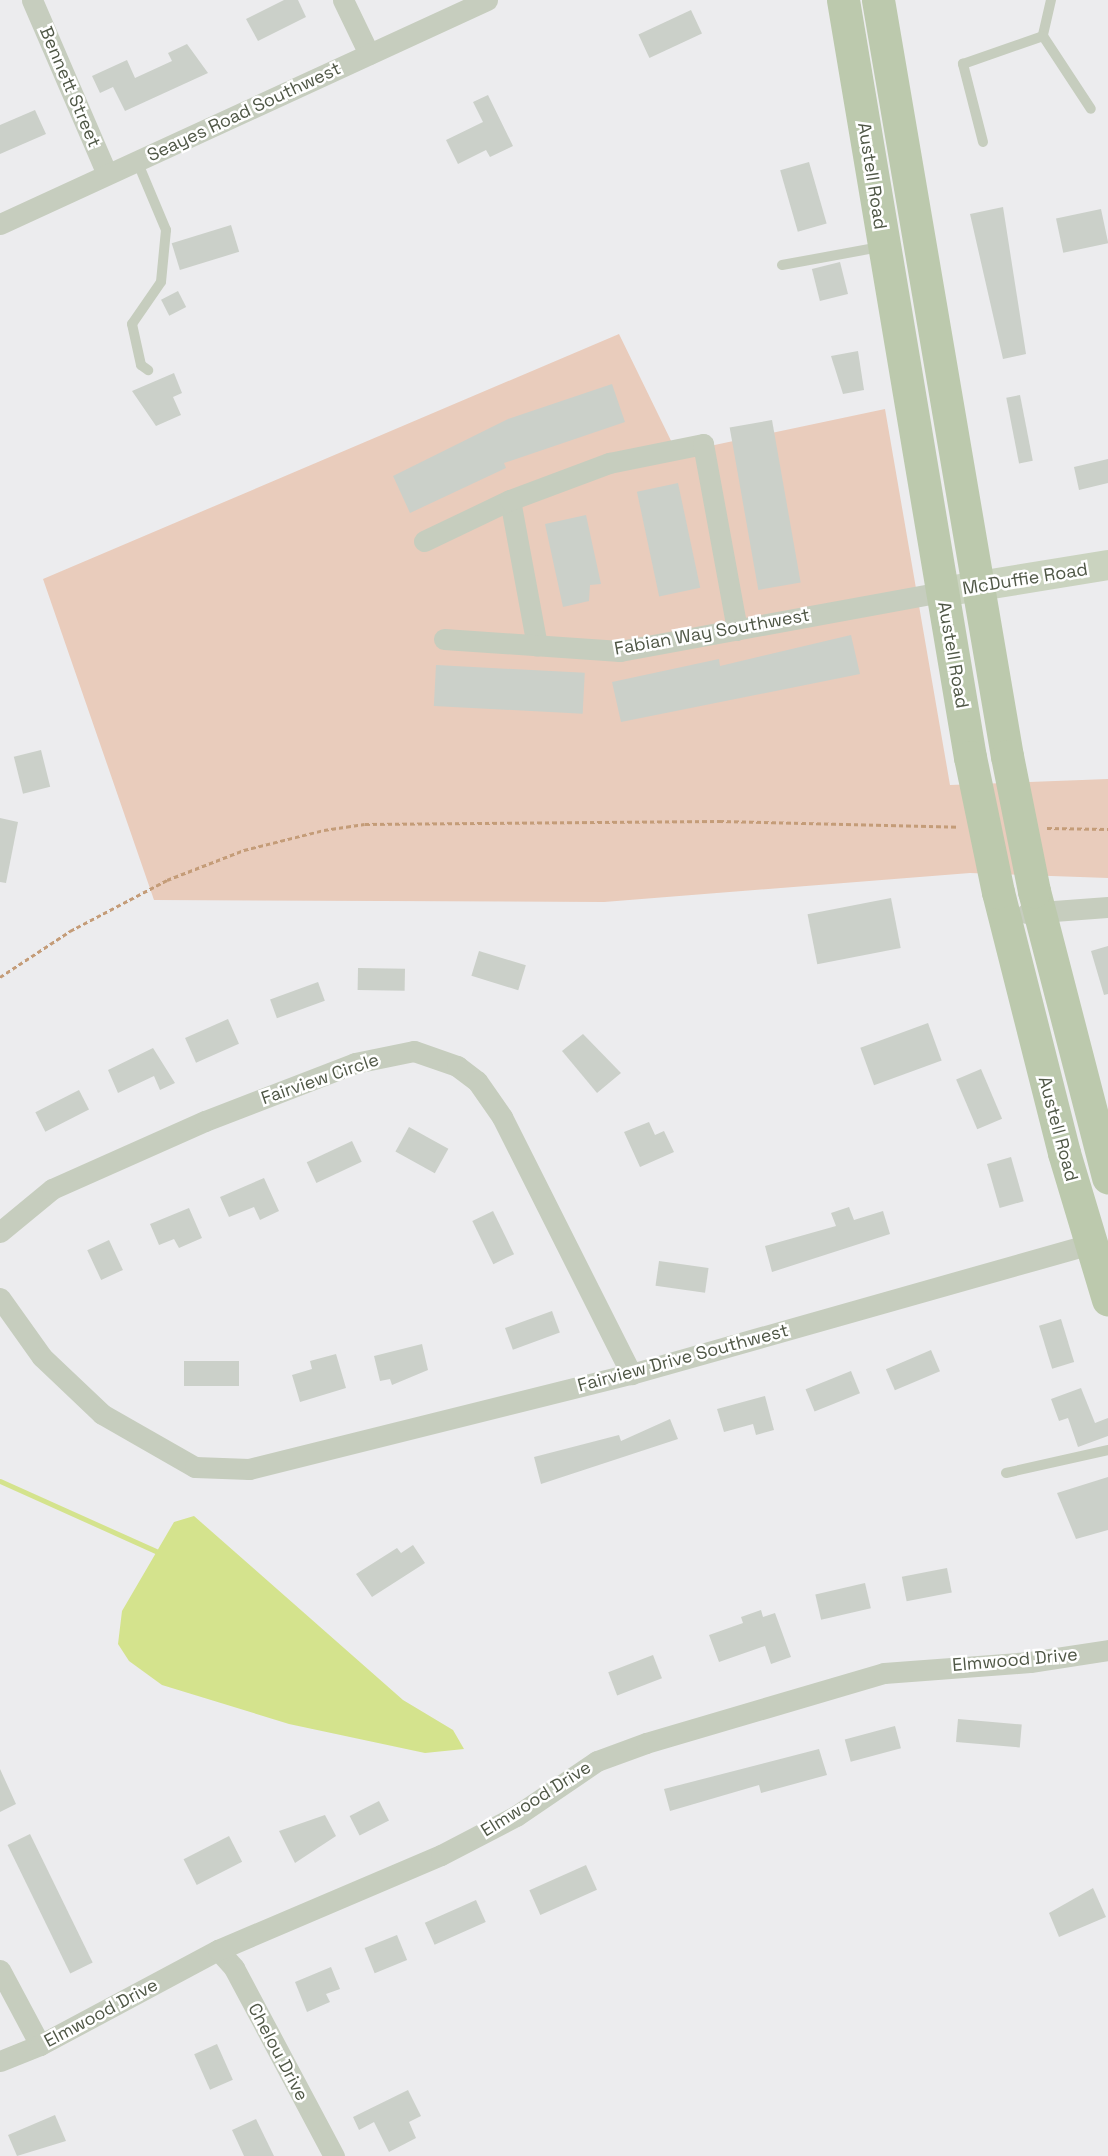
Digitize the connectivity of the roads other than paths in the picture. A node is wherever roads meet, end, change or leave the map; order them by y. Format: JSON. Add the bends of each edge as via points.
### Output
{"nodes":[{"id":1,"x":32,"y":0,"type":"edge"},
{"id":2,"x":343,"y":0,"type":"edge"},
{"id":3,"x":487,"y":0,"type":"edge"},
{"id":4,"x":843,"y":0,"type":"edge"},
{"id":5,"x":878,"y":0,"type":"edge"},
{"id":6,"x":1051,"y":0,"type":"edge"},
{"id":7,"x":1043,"y":36,"type":"junction"},
{"id":8,"x":369,"y":54,"type":"junction"},
{"id":9,"x":1091,"y":109,"type":"dead end"},
{"id":10,"x":983,"y":142,"type":"dead end"},
{"id":11,"x":137,"y":161,"type":"junction"},
{"id":12,"x":107,"y":174,"type":"junction"},
{"id":13,"x":0,"y":224,"type":"edge"},
{"id":14,"x":883,"y":246,"type":"junction"},
{"id":15,"x":782,"y":265,"type":"dead end"},
{"id":16,"x":148,"y":370,"type":"dead end"},
{"id":17,"x":510,"y":500,"type":"junction"},
{"id":18,"x":424,"y":541,"type":"dead end"},
{"id":19,"x":1108,"y":565,"type":"edge"},
{"id":20,"x":982,"y":585,"type":"junction"},
{"id":21,"x":942,"y":592,"type":"junction"},
{"id":22,"x":737,"y":630,"type":"junction"},
{"id":23,"x":444,"y":639,"type":"dead end"},
{"id":24,"x":537,"y":646,"type":"junction"},
{"id":25,"x":1036,"y":901,"type":"junction"},
{"id":26,"x":1001,"y":907,"type":"junction"},
{"id":27,"x":1108,"y":907,"type":"edge"},
{"id":28,"x":1108,"y":1178,"type":"edge"},
{"id":29,"x":0,"y":1232,"type":"edge"},
{"id":30,"x":1090,"y":1244,"type":"junction"},
{"id":31,"x":0,"y":1298,"type":"edge"},
{"id":32,"x":1108,"y":1300,"type":"edge"},
{"id":33,"x":631,"y":1374,"type":"junction"},
{"id":34,"x":1108,"y":1450,"type":"edge"},
{"id":35,"x":1006,"y":1473,"type":"dead end"},
{"id":36,"x":1108,"y":1650,"type":"edge"},
{"id":37,"x":218,"y":1950,"type":"junction"},
{"id":38,"x":0,"y":1970,"type":"edge"},
{"id":39,"x":40,"y":2045,"type":"junction"},
{"id":40,"x":0,"y":2061,"type":"edge"},
{"id":41,"x":334,"y":2156,"type":"edge"}],
"edges":[{"from":1,"to":12,"type":"street","name":"Bennett Street"},
{"from":2,"to":8,"type":"street"},
{"from":3,"to":8,"type":"street","name":"Seayes Road Southwest"},
{"from":4,"to":14,"type":"main road","name":"Austell Road"},
{"from":5,"to":20,"type":"main road","name":"Austell Road"},
{"from":6,"to":7,"type":"lane"},
{"from":7,"to":9,"type":"lane"},
{"from":7,"to":10,"type":"lane","via":[[963,64]]},
{"from":8,"to":11,"type":"street","name":"Seayes Road Southwest"},
{"from":11,"to":12,"type":"street","name":"Seayes Road Southwest"},
{"from":11,"to":16,"type":"lane","via":[[166,230],[161,282],[132,324],[141,365]]},
{"from":12,"to":13,"type":"street","name":"Seayes Road Southwest"},
{"from":14,"to":15,"type":"lane"},
{"from":14,"to":21,"type":"main road","name":"Austell Road"},
{"from":17,"to":18,"type":"street"},
{"from":17,"to":22,"type":"street","via":[[609,463],[703,444]]},
{"from":17,"to":24,"type":"street"},
{"from":19,"to":20,"type":"street","name":"McDuffie Road"},
{"from":20,"to":21,"type":"street","name":"McDuffie Road"},
{"from":20,"to":25,"type":"main road","name":"Austell Road","bridge":true,"via":[[1008,756]]},
{"from":21,"to":22,"type":"street","name":"Fabian Way Southwest"},
{"from":21,"to":26,"type":"main road","name":"Austell Road","bridge":true},
{"from":22,"to":24,"type":"street","name":"Fabian Way Southwest","via":[[620,651]]},
{"from":23,"to":24,"type":"street","name":"Fabian Way Southwest"},
{"from":25,"to":26,"type":"street"},
{"from":25,"to":27,"type":"street"},
{"from":25,"to":28,"type":"main road","name":"Austell Road"},
{"from":26,"to":30,"type":"main road","name":"Austell Road"},
{"from":29,"to":33,"type":"street","name":"Fairview Circle","via":[[52,1189],[205,1121],[355,1063],[414,1051],[457,1066],[477,1081],[502,1117]]},
{"from":30,"to":32,"type":"main road","name":"Austell Road"},
{"from":30,"to":33,"type":"street","name":"Fairview Drive Southwest"},
{"from":31,"to":33,"type":"street","name":"Fairview Drive Southwest","via":[[42,1357],[102,1414],[158,1450],[195,1467],[249,1469]]},
{"from":34,"to":35,"type":"lane"},
{"from":36,"to":37,"type":"street","name":"Elmwood Drive","via":[[1030,1662],[884,1673],[646,1743],[597,1761],[516,1816],[441,1855]]},
{"from":37,"to":39,"type":"street","name":"Elmwood Drive"},
{"from":37,"to":41,"type":"street","name":"Chelou Drive","via":[[234,1968]]},
{"from":38,"to":39,"type":"street"},
{"from":39,"to":40,"type":"street","name":"Elmwood Drive"}]}
